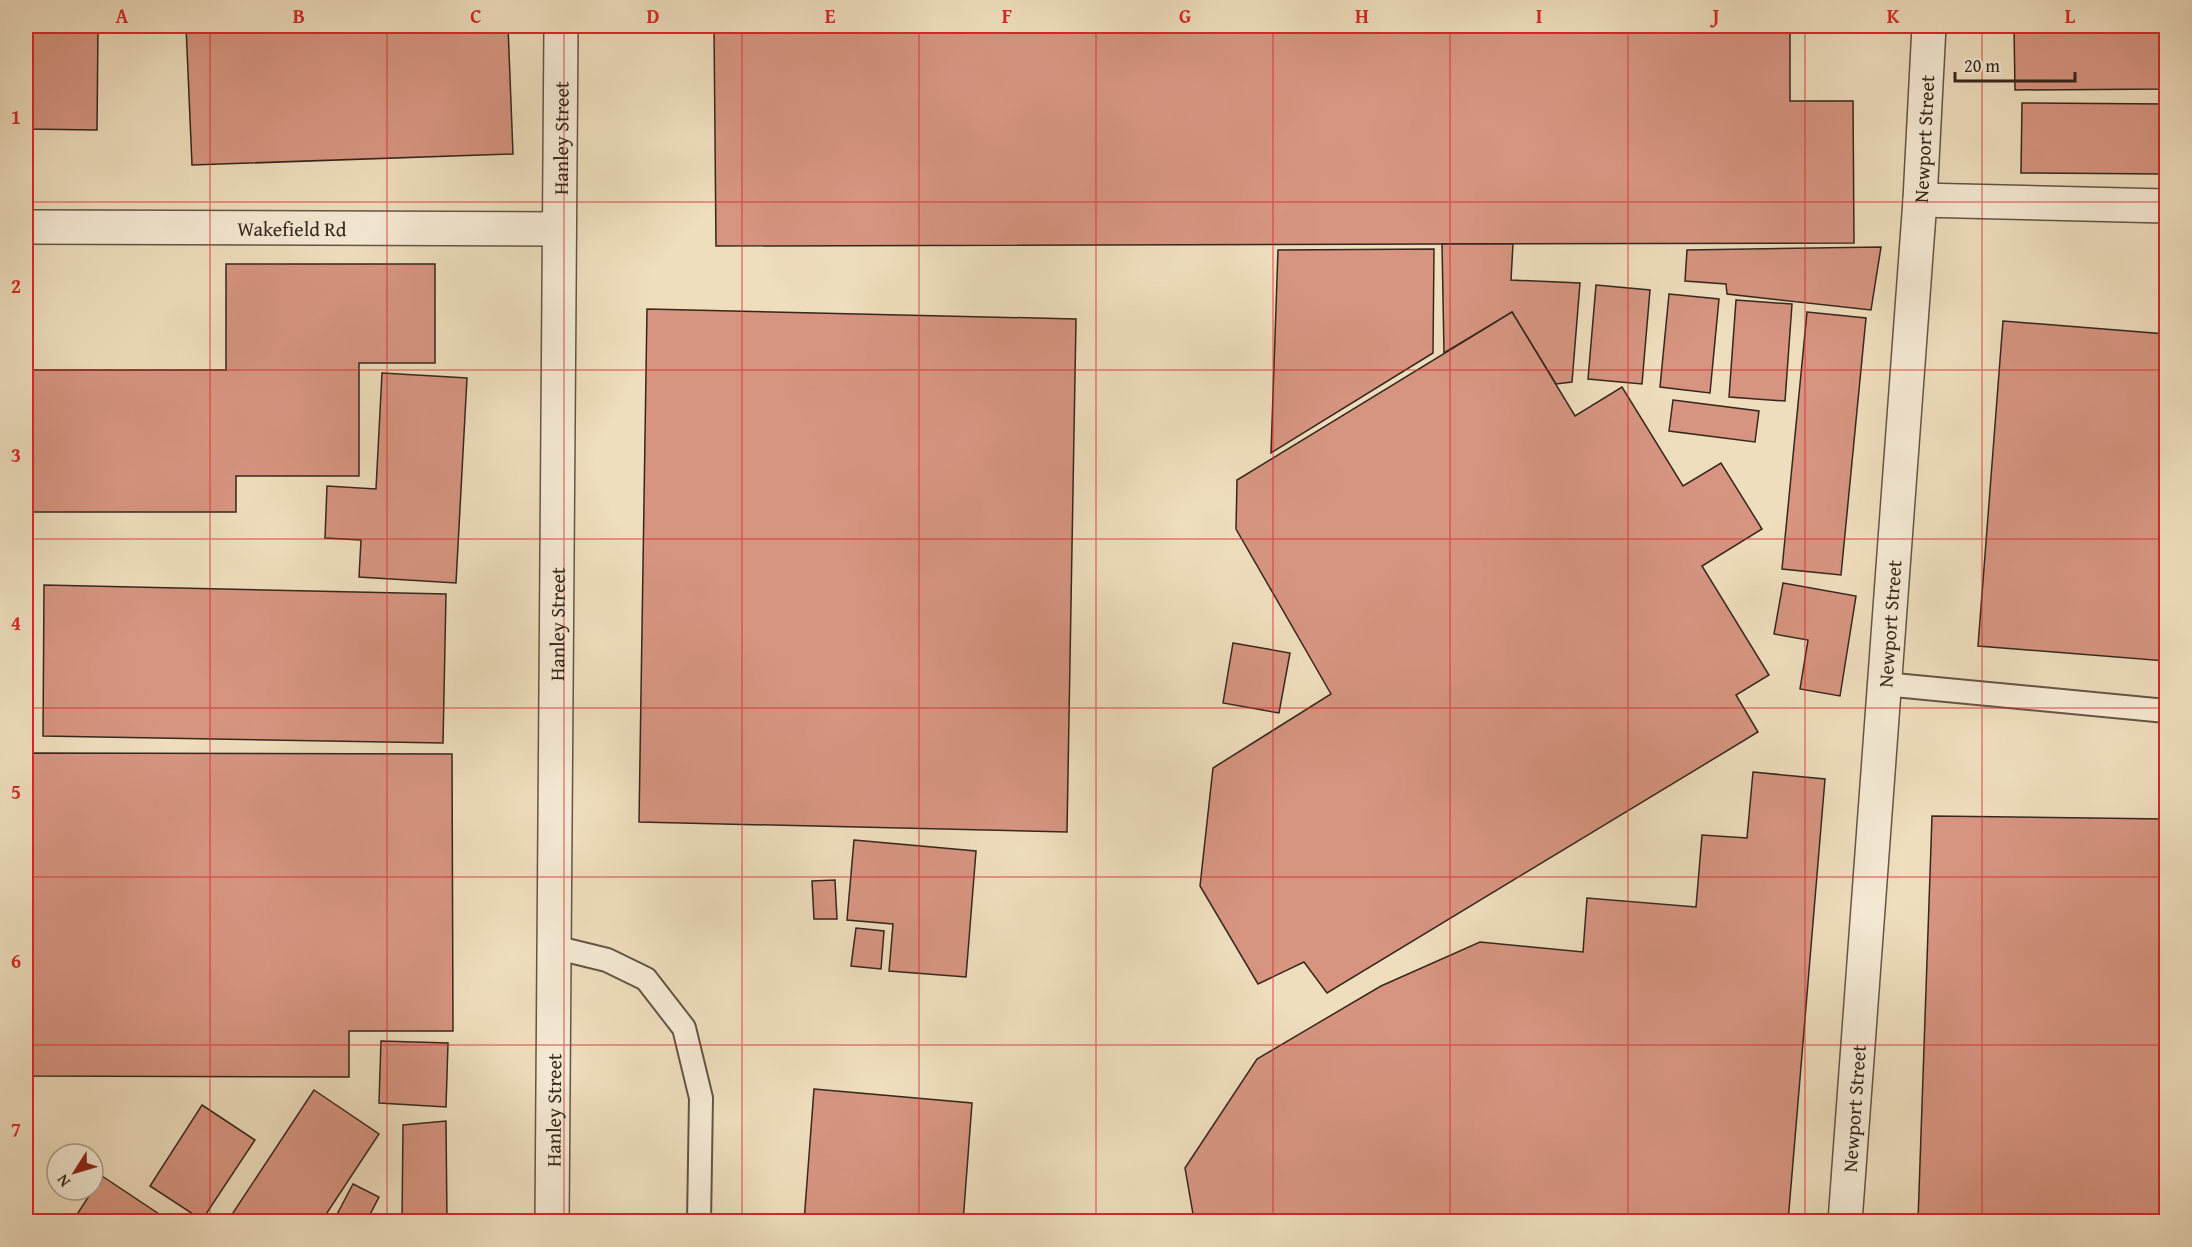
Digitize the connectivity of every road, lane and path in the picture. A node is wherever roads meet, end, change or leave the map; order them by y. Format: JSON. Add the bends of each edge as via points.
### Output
{"nodes":[{"id":1,"x":561,"y":26,"type":"edge"},
{"id":2,"x":1929,"y":26,"type":"edge"},
{"id":3,"x":1920,"y":200,"type":"junction"},
{"id":4,"x":2166,"y":206,"type":"edge"},
{"id":5,"x":26,"y":227,"type":"edge"},
{"id":6,"x":559,"y":229,"type":"junction"},
{"id":7,"x":1884,"y":684,"type":"junction"},
{"id":8,"x":2166,"y":711,"type":"edge"},
{"id":9,"x":554,"y":947,"type":"junction"},
{"id":10,"x":552,"y":1221,"type":"edge"},
{"id":11,"x":699,"y":1221,"type":"edge"},
{"id":12,"x":1845,"y":1221,"type":"edge"}],
"edges":[{"from":1,"to":6,"type":"street","name":"Hanley Street"},
{"from":2,"to":3,"type":"street","name":"Newport Street"},
{"from":3,"to":4,"type":"street"},
{"from":3,"to":7,"type":"street","name":"Newport Street"},
{"from":5,"to":6,"type":"street","name":"Wakefield Rd"},
{"from":6,"to":9,"type":"street","name":"Hanley Street"},
{"from":7,"to":8,"type":"lane"},
{"from":7,"to":12,"type":"street","name":"Newport Street"},
{"from":9,"to":10,"type":"street","name":"Hanley Street"},
{"from":9,"to":11,"type":"lane","via":[[607,960],[646,979],[684,1028],[701,1098]]}]}
